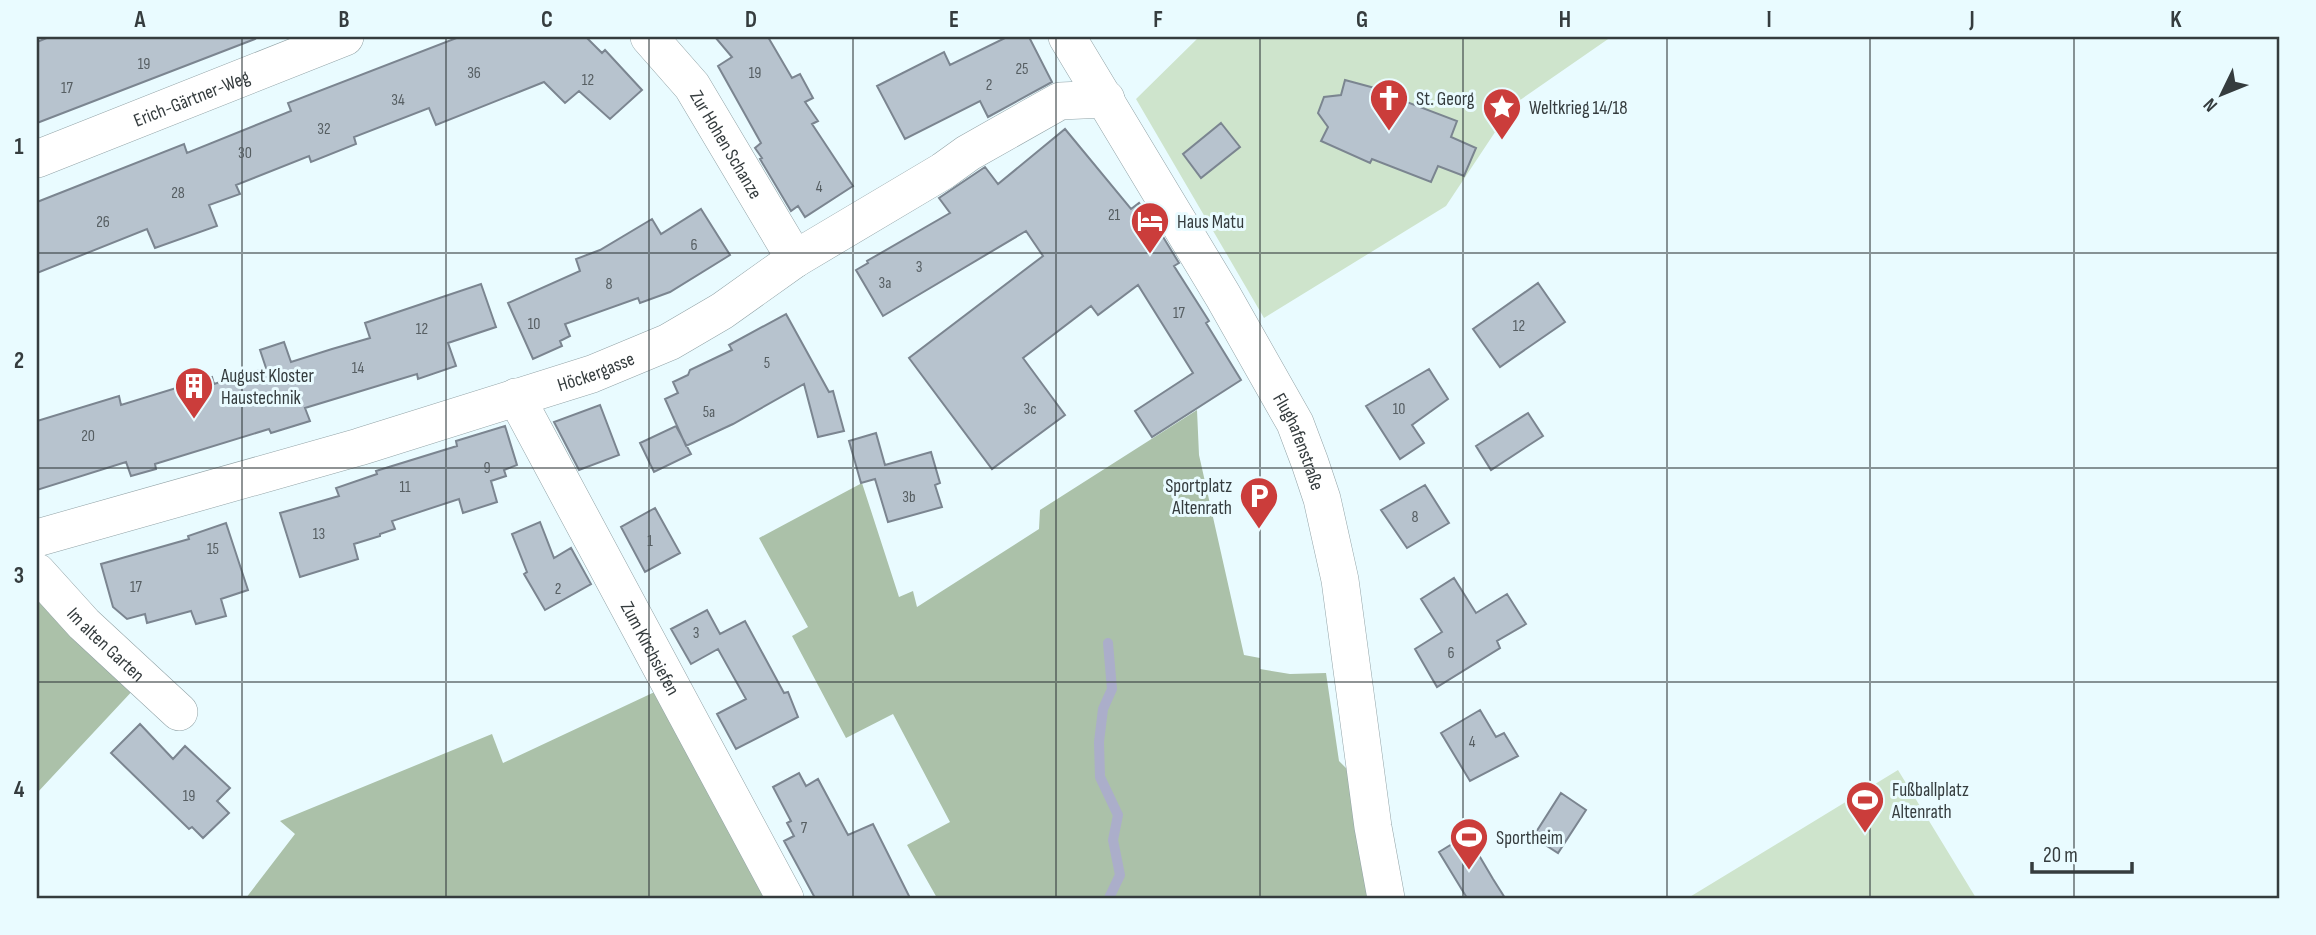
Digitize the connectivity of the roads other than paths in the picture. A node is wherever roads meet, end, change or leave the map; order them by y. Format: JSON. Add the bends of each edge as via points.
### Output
{"nodes":[{"id":1,"x":345,"y":37,"type":"edge"},
{"id":2,"x":649,"y":37,"type":"edge"},
{"id":3,"x":1067,"y":37,"type":"edge"},
{"id":4,"x":1105,"y":99,"type":"junction"},
{"id":5,"x":37,"y":159,"type":"edge"},
{"id":6,"x":795,"y":260,"type":"junction"},
{"id":7,"x":516,"y":397,"type":"junction"},
{"id":8,"x":37,"y":538,"type":"edge"},
{"id":9,"x":37,"y":572,"type":"edge"},
{"id":10,"x":179,"y":712,"type":"dead end"},
{"id":11,"x":785,"y":898,"type":"edge"},
{"id":12,"x":1387,"y":898,"type":"edge"}],
"edges":[{"from":1,"to":5,"type":"street","name":"Erich-Gärtner-Weg"},
{"from":2,"to":6,"type":"street","name":"Zur Hohen Schanze","via":[[692,86]]},
{"from":3,"to":4,"type":"street","name":"Flughafenstraße"},
{"from":4,"to":6,"type":"street","name":"Höckergasse","via":[[1060,101]]},
{"from":4,"to":12,"type":"street","name":"Flughafenstraße","via":[[1288,411],[1314,475],[1340,580]]},
{"from":6,"to":7,"type":"street","name":"Höckergasse","via":[[669,341],[592,374]]},
{"from":7,"to":8,"type":"street","name":"Höckergasse"},
{"from":7,"to":11,"type":"street","name":"Zum Kirchsiefen"},
{"from":9,"to":10,"type":"street","name":"Im alten Garten","via":[[84,624]]}]}
